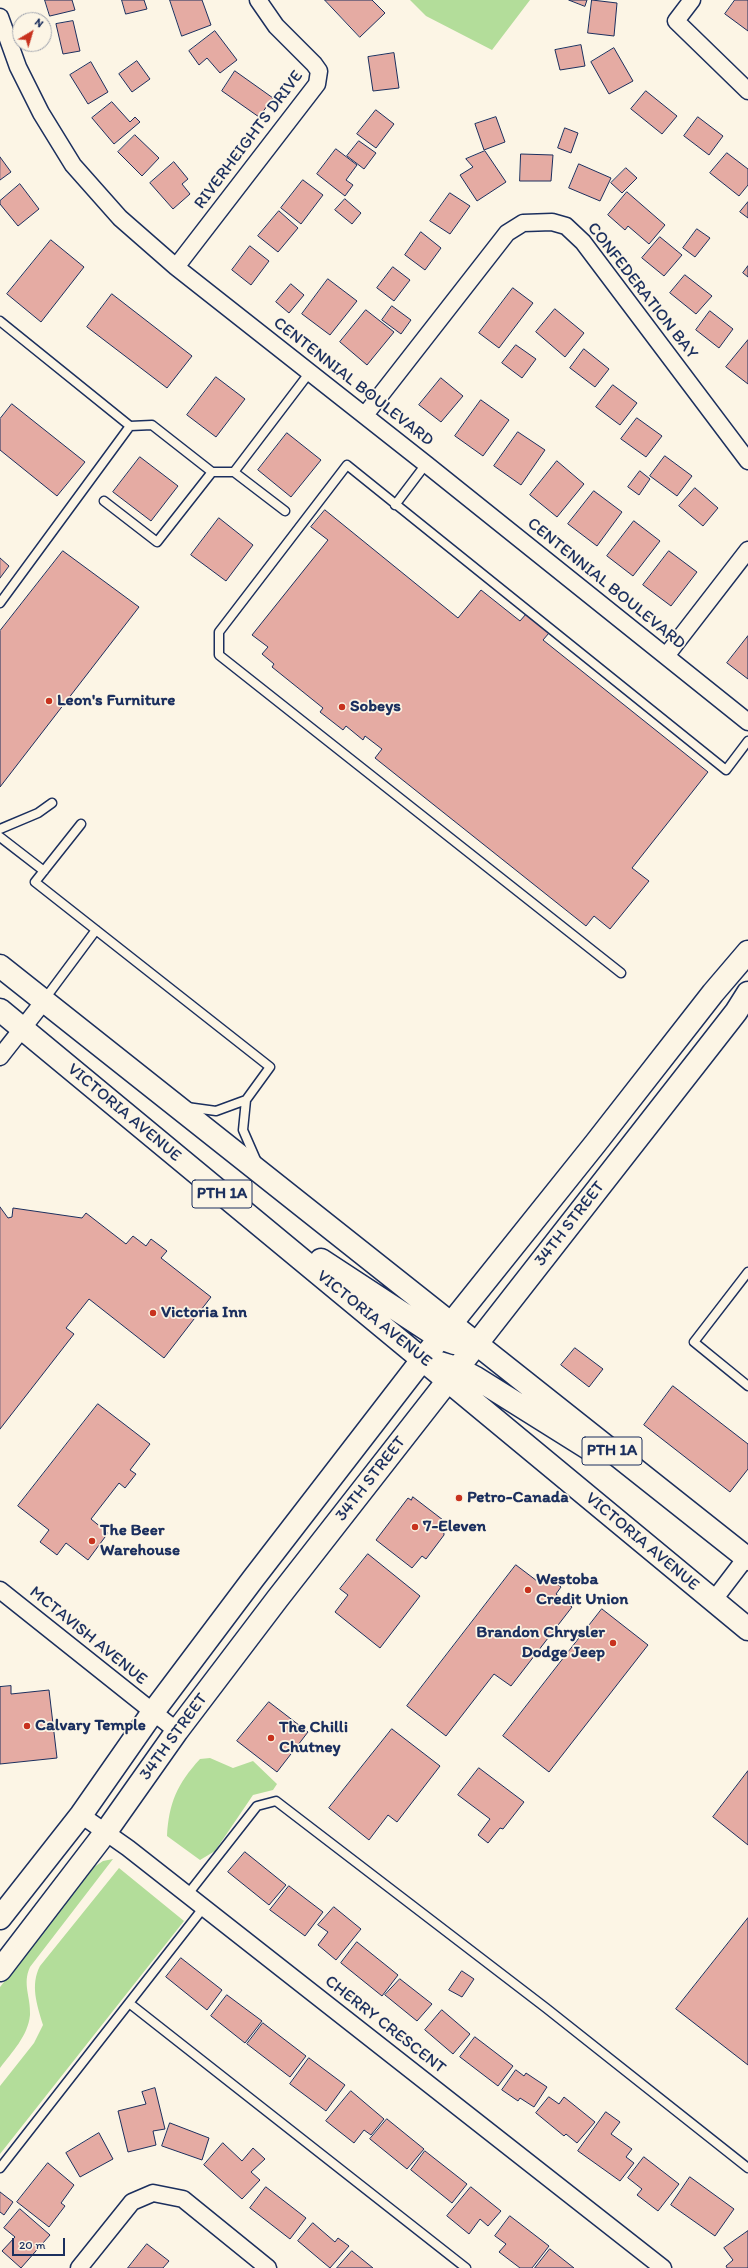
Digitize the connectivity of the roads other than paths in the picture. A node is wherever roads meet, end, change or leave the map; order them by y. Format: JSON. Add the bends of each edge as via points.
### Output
{"nodes":[{"id":1,"x":258,"y":0,"type":"edge"},
{"id":2,"x":692,"y":0,"type":"edge"},
{"id":3,"x":0,"y":17,"type":"edge"},
{"id":4,"x":748,"y":91,"type":"edge"},
{"id":5,"x":176,"y":267,"type":"junction"},
{"id":6,"x":0,"y":321,"type":"edge"},
{"id":7,"x":310,"y":372,"type":"junction"},
{"id":8,"x":365,"y":415,"type":"junction"},
{"id":9,"x":130,"y":426,"type":"junction"},
{"id":10,"x":748,"y":461,"type":"edge"},
{"id":11,"x":426,"y":464,"type":"junction"},
{"id":12,"x":212,"y":472,"type":"junction"},
{"id":13,"x":234,"y":472,"type":"junction"},
{"id":14,"x":104,"y":501,"type":"dead end"},
{"id":15,"x":395,"y":505,"type":"junction"},
{"id":16,"x":285,"y":511,"type":"dead end"},
{"id":17,"x":748,"y":550,"type":"edge"},
{"id":18,"x":0,"y":603,"type":"edge"},
{"id":19,"x":666,"y":656,"type":"junction"},
{"id":20,"x":748,"y":722,"type":"edge"},
{"id":21,"x":748,"y":741,"type":"edge"},
{"id":22,"x":52,"y":804,"type":"dead end"},
{"id":23,"x":81,"y":824,"type":"dead end"},
{"id":24,"x":0,"y":829,"type":"edge"},
{"id":25,"x":0,"y":837,"type":"edge"},
{"id":26,"x":44,"y":871,"type":"junction"},
{"id":27,"x":96,"y":930,"type":"junction"},
{"id":28,"x":748,"y":952,"type":"edge"},
{"id":29,"x":0,"y":966,"type":"edge"},
{"id":30,"x":621,"y":973,"type":"dead end"},
{"id":31,"x":748,"y":994,"type":"edge"},
{"id":32,"x":44,"y":1001,"type":"junction"},
{"id":33,"x":0,"y":1010,"type":"edge"},
{"id":34,"x":688,"y":1024,"type":"junction"},
{"id":35,"x":22,"y":1029,"type":"junction"},
{"id":36,"x":712,"y":1042,"type":"junction"},
{"id":37,"x":0,"y":1057,"type":"edge"},
{"id":38,"x":246,"y":1100,"type":"junction"},
{"id":39,"x":178,"y":1106,"type":"junction"},
{"id":40,"x":262,"y":1172,"type":"junction"},
{"id":41,"x":230,"y":1201,"type":"junction"},
{"id":42,"x":748,"y":1272,"type":"edge"},
{"id":43,"x":446,"y":1332,"type":"junction"},
{"id":44,"x":476,"y":1344,"type":"junction"},
{"id":45,"x":422,"y":1360,"type":"junction"},
{"id":46,"x":452,"y":1374,"type":"junction"},
{"id":47,"x":748,"y":1386,"type":"edge"},
{"id":48,"x":685,"y":1509,"type":"junction"},
{"id":49,"x":747,"y":1557,"type":"edge"},
{"id":50,"x":253,"y":1579,"type":"junction"},
{"id":51,"x":0,"y":1590,"type":"edge"},
{"id":52,"x":278,"y":1598,"type":"junction"},
{"id":53,"x":713,"y":1601,"type":"junction"},
{"id":54,"x":748,"y":1629,"type":"edge"},
{"id":55,"x":153,"y":1712,"type":"junction"},
{"id":56,"x":177,"y":1731,"type":"junction"},
{"id":57,"x":81,"y":1815,"type":"junction"},
{"id":58,"x":105,"y":1833,"type":"junction"},
{"id":59,"x":188,"y":1894,"type":"junction"},
{"id":60,"x":204,"y":1907,"type":"junction"},
{"id":61,"x":0,"y":1918,"type":"edge"},
{"id":62,"x":0,"y":1970,"type":"edge"},
{"id":63,"x":130,"y":2003,"type":"junction"},
{"id":64,"x":0,"y":2168,"type":"edge"},
{"id":65,"x":748,"y":2168,"type":"edge"},
{"id":66,"x":79,"y":2268,"type":"edge"},
{"id":67,"x":268,"y":2268,"type":"edge"},
{"id":68,"x":466,"y":2268,"type":"edge"},
{"id":69,"x":663,"y":2268,"type":"edge"}],
"edges":[{"from":1,"to":5,"type":"street","name":"RIVERHEIGHTS DRIVE","via":[[276,26],[314,64],[319,78],[318,84]]},
{"from":2,"to":4,"type":"street","via":[[676,21]]},
{"from":3,"to":5,"type":"street","name":"CENTENNIAL BOULEVARD","via":[[18,67],[41,113],[73,165],[120,218]]},
{"from":5,"to":7,"type":"street","name":"CENTENNIAL BOULEVARD"},
{"from":6,"to":9,"type":"lane"},
{"from":7,"to":8,"type":"street","name":"CENTENNIAL BOULEVARD"},
{"from":7,"to":13,"type":"lane"},
{"from":8,"to":10,"type":"street","name":"CONFEDERATION BAY","via":[[507,233],[523,223],[552,222],[566,226],[583,242]]},
{"from":8,"to":11,"type":"street","name":"CENTENNIAL BOULEVARD"},
{"from":9,"to":12,"type":"lane","via":[[152,425]]},
{"from":9,"to":18,"type":"lane"},
{"from":11,"to":15,"type":"lane"},
{"from":11,"to":19,"type":"street","name":"CENTENNIAL BOULEVARD"},
{"from":12,"to":13,"type":"lane"},
{"from":12,"to":14,"type":"lane","via":[[157,542]]},
{"from":13,"to":16,"type":"lane"},
{"from":15,"to":21,"type":"lane","via":[[726,770]]},
{"from":15,"to":30,"type":"lane","via":[[347,466],[219,632],[219,655]]},
{"from":17,"to":19,"type":"street"},
{"from":19,"to":20,"type":"street","name":"CENTENNIAL BOULEVARD"},
{"from":22,"to":24,"type":"lane","via":[[38,813]]},
{"from":23,"to":26,"type":"lane"},
{"from":25,"to":26,"type":"lane"},
{"from":26,"to":27,"type":"lane","via":[[35,882]]},
{"from":27,"to":32,"type":"lane"},
{"from":27,"to":38,"type":"lane","via":[[270,1067]]},
{"from":28,"to":34,"type":"main road","name":"34TH STREET"},
{"from":29,"to":32,"type":"main road","number":"PTH 1A"},
{"from":31,"to":36,"type":"main road","name":"34TH STREET"},
{"from":32,"to":35,"type":"street"},
{"from":32,"to":39,"type":"main road","number":"PTH 1A"},
{"from":33,"to":35,"type":"main road","name":"VICTORIA AVENUE","number":"PTH 1A"},
{"from":34,"to":36,"type":"main road"},
{"from":34,"to":43,"type":"main road","name":"34TH STREET"},
{"from":35,"to":37,"type":"street"},
{"from":35,"to":41,"type":"main road","name":"VICTORIA AVENUE","number":"PTH 1A"},
{"from":36,"to":44,"type":"main road","name":"34TH STREET"},
{"from":38,"to":39,"type":"lane","via":[[216,1111]]},
{"from":38,"to":40,"type":"lane","via":[[243,1130]]},
{"from":39,"to":40,"type":"main road","number":"PTH 1A"},
{"from":40,"to":43,"type":"main road","number":"PTH 1A"},
{"from":41,"to":43,"type":"main road"},
{"from":41,"to":45,"type":"main road","name":"VICTORIA AVENUE","number":"PTH 1A"},
{"from":42,"to":47,"type":"lane","via":[[694,1342]]},
{"from":43,"to":44,"type":"main road","number":"PTH 1A"},
{"from":43,"to":45,"type":"main road","name":"34TH STREET"},
{"from":44,"to":46,"type":"main road","name":"34TH STREET"},
{"from":44,"to":48,"type":"main road","number":"PTH 1A"},
{"from":45,"to":46,"type":"main road","name":"VICTORIA AVENUE","number":"PTH 1A"},
{"from":45,"to":50,"type":"main road","name":"34TH STREET"},
{"from":46,"to":48,"type":"main road","via":[[476,1378]]},
{"from":46,"to":52,"type":"main road","name":"34TH STREET"},
{"from":46,"to":53,"type":"main road","name":"VICTORIA AVENUE","number":"PTH 1A"},
{"from":48,"to":49,"type":"main road","number":"PTH 1A"},
{"from":49,"to":53,"type":"street"},
{"from":50,"to":52,"type":"main road"},
{"from":50,"to":55,"type":"main road","name":"34TH STREET"},
{"from":51,"to":55,"type":"street","name":"MCTAVISH AVENUE"},
{"from":52,"to":56,"type":"main road","name":"34TH STREET"},
{"from":53,"to":54,"type":"main road","name":"VICTORIA AVENUE","number":"PTH 1A"},
{"from":55,"to":56,"type":"street","name":"MCTAVISH AVENUE"},
{"from":55,"to":57,"type":"main road","name":"34TH STREET"},
{"from":56,"to":58,"type":"main road","name":"34TH STREET"},
{"from":57,"to":58,"type":"street","name":"CHERRY CRESCENT"},
{"from":57,"to":61,"type":"main road","name":"34TH STREET"},
{"from":58,"to":59,"type":"street","name":"CHERRY CRESCENT"},
{"from":58,"to":62,"type":"main road","name":"34TH STREET"},
{"from":59,"to":60,"type":"street","name":"CHERRY CRESCENT"},
{"from":59,"to":65,"type":"lane","via":[[257,1806],[276,1801],[546,2008]]},
{"from":60,"to":63,"type":"lane"},
{"from":60,"to":69,"type":"street","name":"CHERRY CRESCENT"},
{"from":63,"to":64,"type":"lane"},
{"from":63,"to":68,"type":"lane"},
{"from":66,"to":67,"type":"street","via":[[132,2202],[153,2193],[183,2199]]}]}
